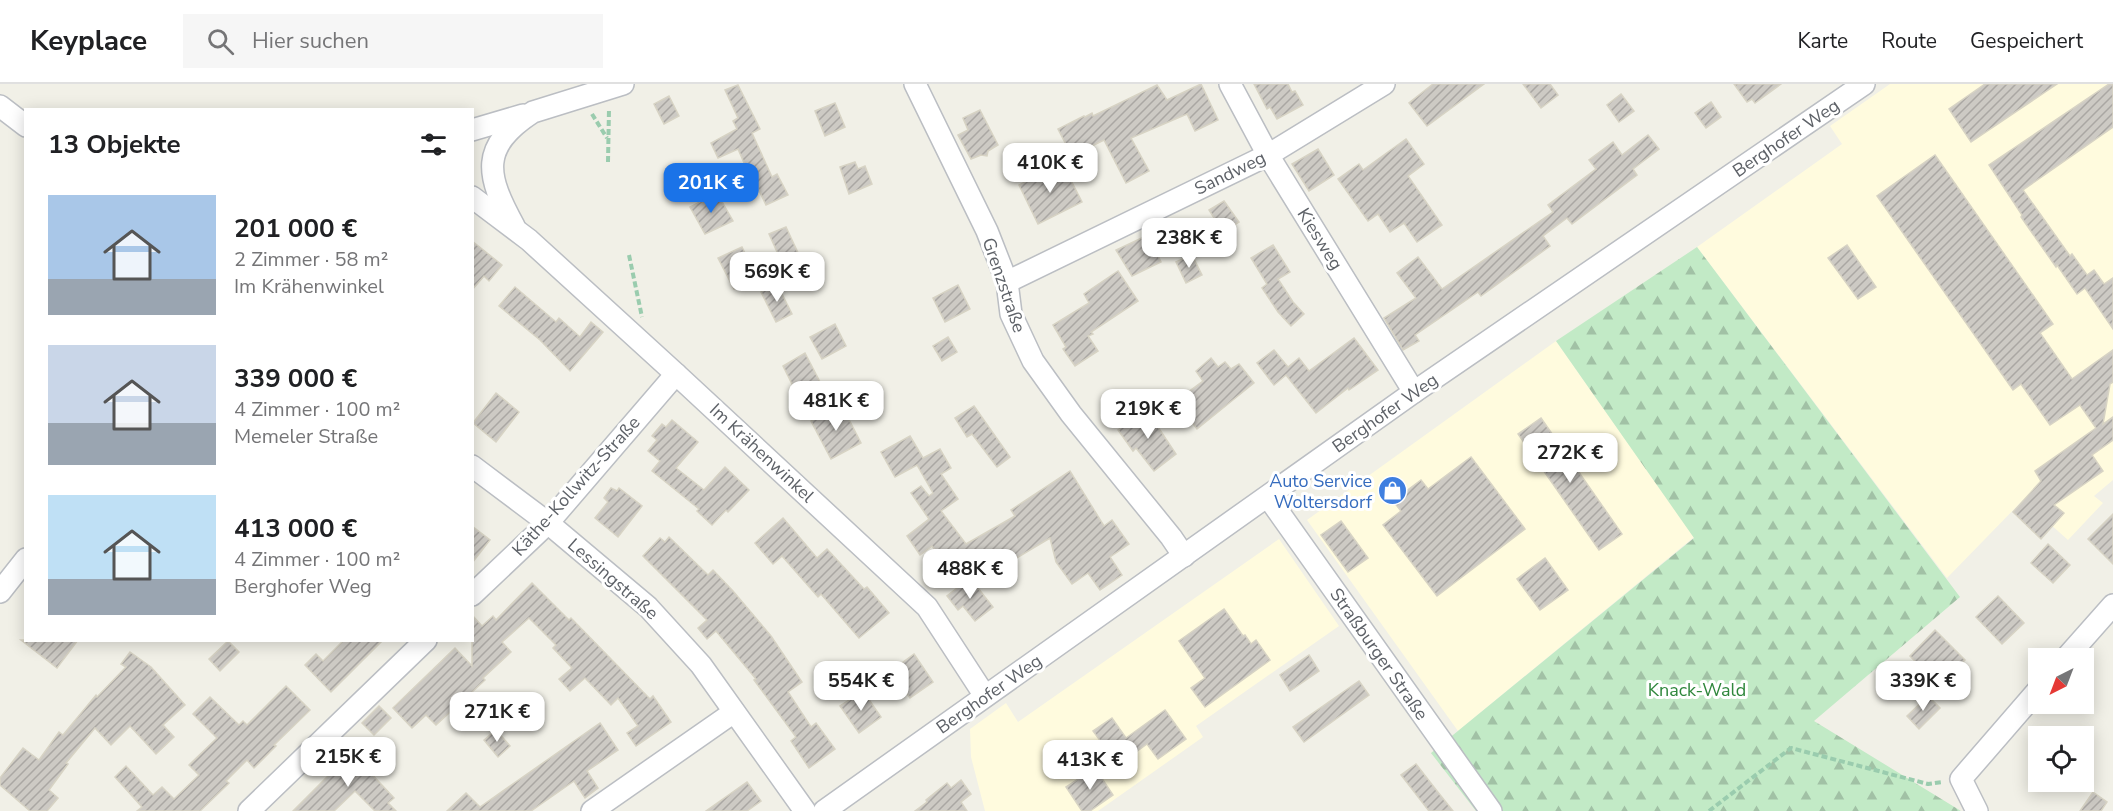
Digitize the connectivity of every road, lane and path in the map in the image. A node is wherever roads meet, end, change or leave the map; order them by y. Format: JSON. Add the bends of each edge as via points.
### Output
{"nodes":[{"id":1,"x":623,"y":84,"type":"edge"},
{"id":2,"x":915,"y":84,"type":"edge"},
{"id":3,"x":1230,"y":84,"type":"edge"},
{"id":4,"x":1384,"y":84,"type":"edge"},
{"id":5,"x":1864,"y":84,"type":"edge"},
{"id":6,"x":609,"y":105,"type":"dead end"},
{"id":7,"x":0,"y":106,"type":"edge"},
{"id":8,"x":533,"y":112,"type":"junction"},
{"id":9,"x":24,"y":124,"type":"edge"},
{"id":10,"x":474,"y":129,"type":"edge"},
{"id":11,"x":1268,"y":155,"type":"junction"},
{"id":12,"x":608,"y":162,"type":"dead end"},
{"id":13,"x":474,"y":198,"type":"edge"},
{"id":14,"x":516,"y":229,"type":"junction"},
{"id":15,"x":629,"y":255,"type":"dead end"},
{"id":16,"x":1006,"y":282,"type":"junction"},
{"id":17,"x":650,"y":350,"type":"junction"},
{"id":18,"x":676,"y":374,"type":"junction"},
{"id":19,"x":1414,"y":392,"type":"junction"},
{"id":20,"x":474,"y":468,"type":"edge"},
{"id":21,"x":1268,"y":497,"type":"junction"},
{"id":22,"x":548,"y":523,"type":"junction"},
{"id":23,"x":1184,"y":556,"type":"junction"},
{"id":24,"x":24,"y":562,"type":"edge"},
{"id":25,"x":0,"y":592,"type":"edge"},
{"id":26,"x":474,"y":594,"type":"edge"},
{"id":27,"x":2113,"y":605,"type":"edge"},
{"id":28,"x":424,"y":642,"type":"edge"},
{"id":29,"x":2075,"y":648,"type":"edge"},
{"id":30,"x":985,"y":696,"type":"junction"},
{"id":31,"x":2028,"y":701,"type":"edge"},
{"id":32,"x":734,"y":712,"type":"junction"},
{"id":33,"x":1960,"y":779,"type":"junction"},
{"id":34,"x":249,"y":811,"type":"edge"},
{"id":35,"x":592,"y":811,"type":"edge"},
{"id":36,"x":805,"y":811,"type":"edge"},
{"id":37,"x":824,"y":811,"type":"edge"},
{"id":38,"x":1491,"y":811,"type":"edge"},
{"id":39,"x":1709,"y":811,"type":"edge"},
{"id":40,"x":1977,"y":811,"type":"edge"}],
"edges":[{"from":1,"to":8,"type":"street","name":"Im Krähenwinkel"},
{"from":2,"to":16,"type":"street","name":"Grenzstraße","via":[[987,231]]},
{"from":3,"to":11,"type":"street","name":"Kiesweg"},
{"from":4,"to":11,"type":"street","name":"Sandweg"},
{"from":5,"to":19,"type":"street","name":"Berghofer Weg"},
{"from":6,"to":12,"type":"path"},
{"from":7,"to":9,"type":"street"},
{"from":8,"to":10,"type":"street"},
{"from":8,"to":14,"type":"street","name":"Im Krähenwinkel","via":[[498,141],[492,163],[505,210]]},
{"from":11,"to":16,"type":"street","name":"Sandweg"},
{"from":11,"to":19,"type":"street","name":"Kiesweg"},
{"from":13,"to":14,"type":"street","name":"Im Krähenwinkel"},
{"from":14,"to":17,"type":"street","name":"Im Krähenwinkel"},
{"from":15,"to":17,"type":"path"},
{"from":16,"to":23,"type":"street","name":"Grenzstraße","via":[[1011,314],[1033,361]]},
{"from":17,"to":18,"type":"street","name":"Im Krähenwinkel"},
{"from":18,"to":22,"type":"street","name":"Käthe-Kollwitz-Straße"},
{"from":18,"to":30,"type":"street","name":"Im Krähenwinkel","via":[[927,607]]},
{"from":19,"to":21,"type":"street","name":"Berghofer Weg"},
{"from":20,"to":22,"type":"street","name":"Lessingstraße"},
{"from":21,"to":23,"type":"street","name":"Berghofer Weg"},
{"from":21,"to":38,"type":"street","name":"Straßburger Straße"},
{"from":22,"to":26,"type":"street","name":"Käthe-Kollwitz-Straße"},
{"from":22,"to":32,"type":"street","name":"Lessingstraße","via":[[648,607],[701,665]]},
{"from":23,"to":30,"type":"street","name":"Berghofer Weg"},
{"from":24,"to":25,"type":"street"},
{"from":27,"to":29,"type":"street"},
{"from":28,"to":34,"type":"street"},
{"from":30,"to":37,"type":"street","name":"Berghofer Weg"},
{"from":31,"to":33,"type":"street"},
{"from":32,"to":35,"type":"street"},
{"from":32,"to":36,"type":"street","name":"Lessingstraße"},
{"from":33,"to":39,"type":"path","via":[[1928,784],[1791,748]]},
{"from":33,"to":40,"type":"street"}]}
